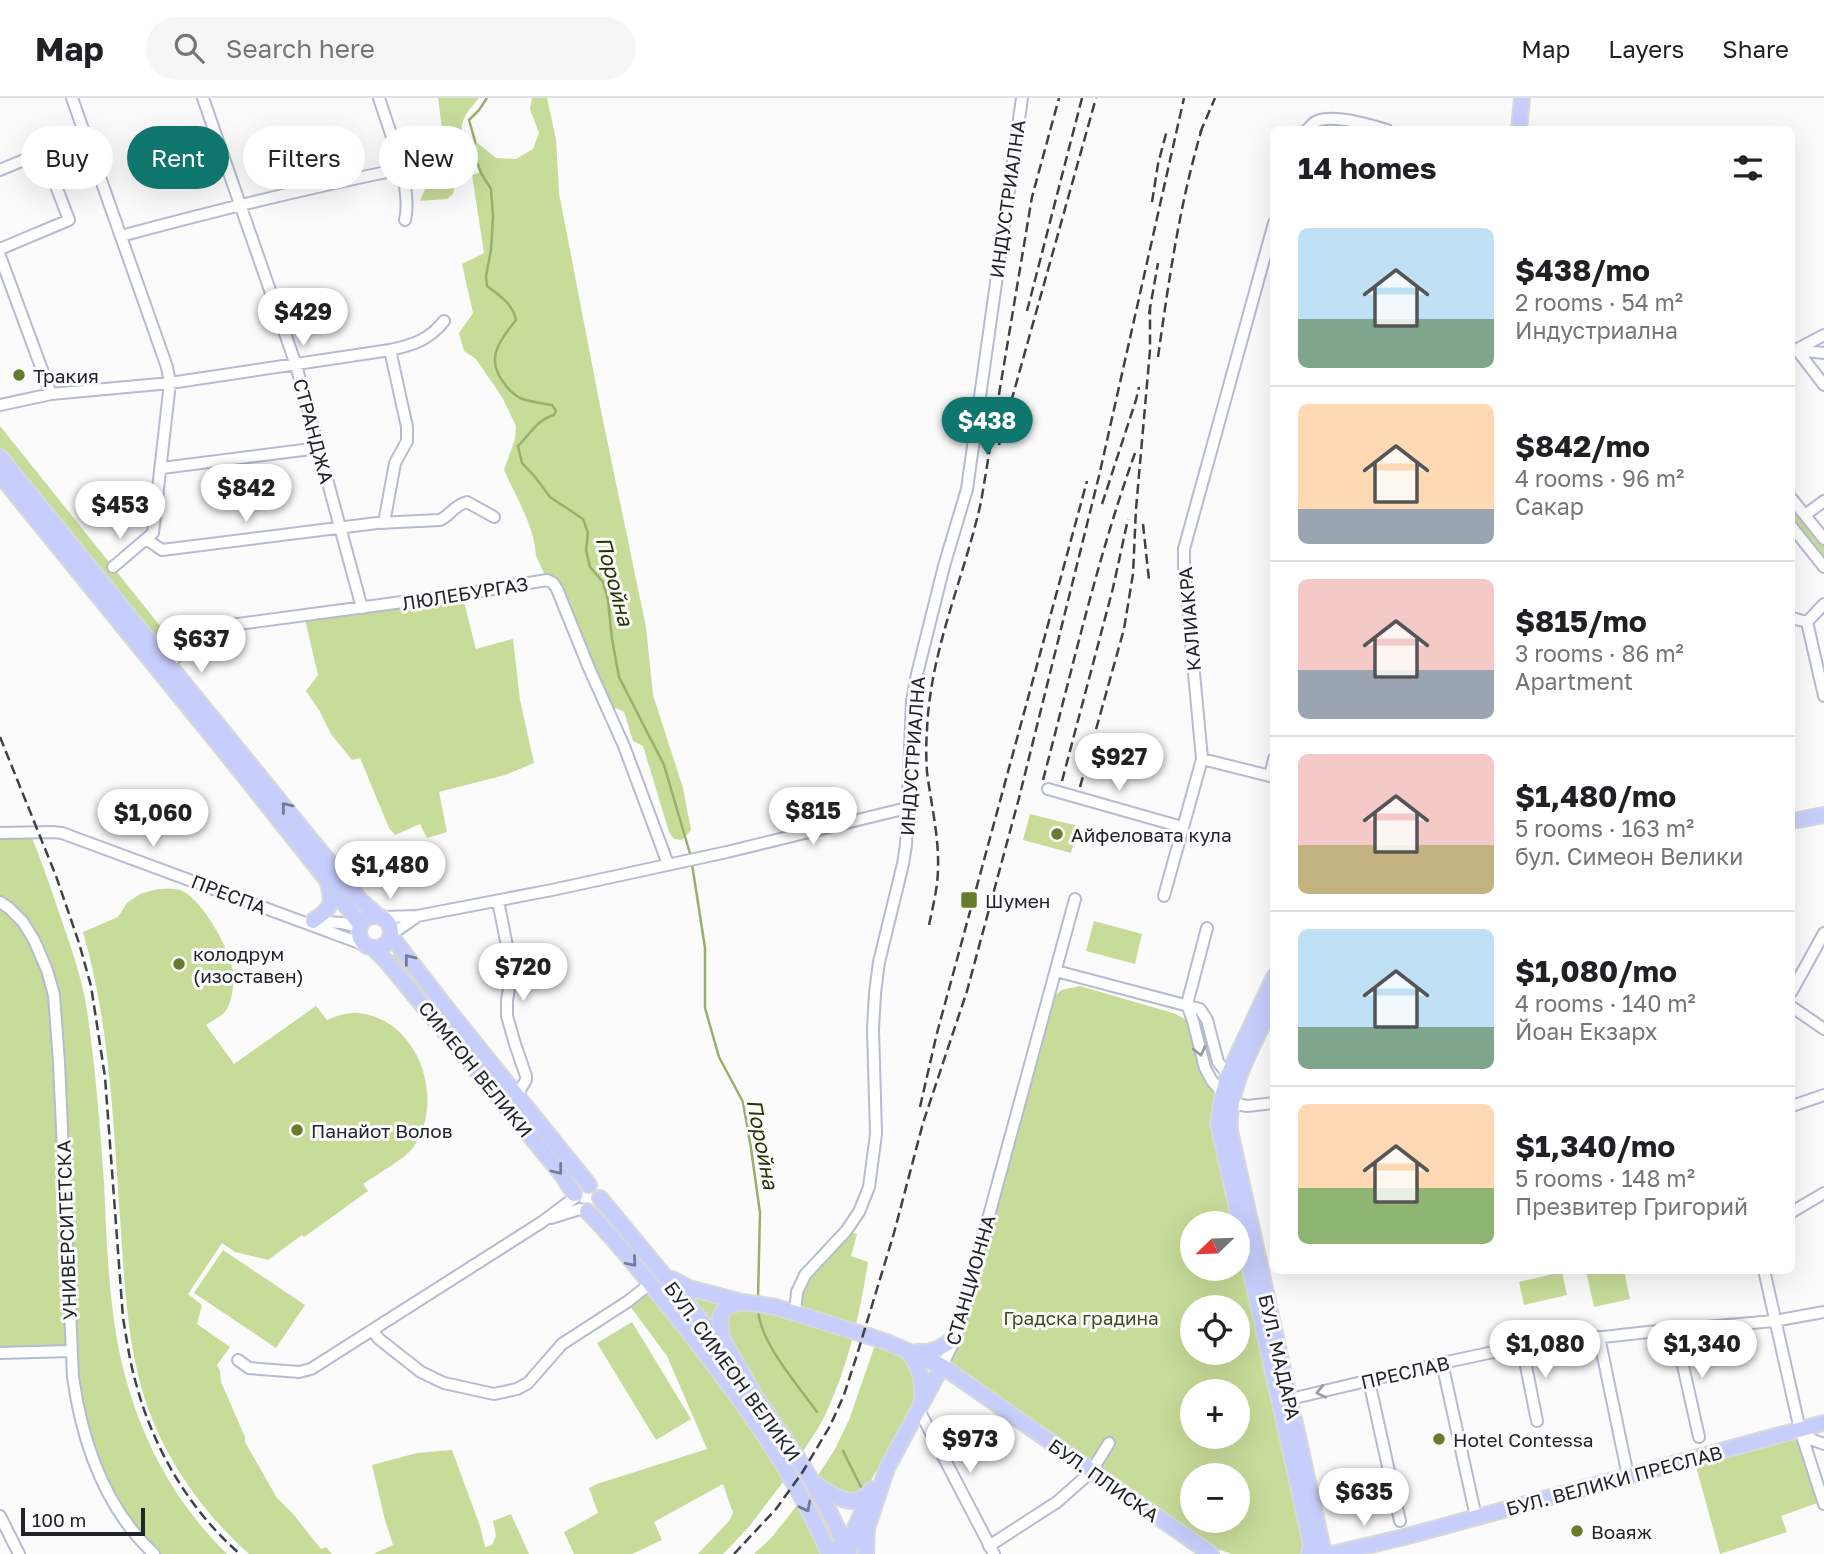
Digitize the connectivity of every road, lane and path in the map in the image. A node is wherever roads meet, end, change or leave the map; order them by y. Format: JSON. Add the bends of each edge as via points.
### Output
{"nodes":[{"id":1,"x":72,"y":98,"type":"edge"},
{"id":2,"x":203,"y":98,"type":"edge"},
{"id":3,"x":379,"y":98,"type":"edge"},
{"id":4,"x":1022,"y":98,"type":"edge"},
{"id":5,"x":1522,"y":98,"type":"edge"},
{"id":6,"x":388,"y":126,"type":"edge"},
{"id":7,"x":1310,"y":126,"type":"edge"},
{"id":8,"x":1372,"y":126,"type":"edge"},
{"id":9,"x":1519,"y":126,"type":"edge"},
{"id":10,"x":0,"y":170,"type":"edge"},
{"id":11,"x":379,"y":174,"type":"edge"},
{"id":12,"x":404,"y":189,"type":"edge"},
{"id":13,"x":240,"y":204,"type":"junction"},
{"id":14,"x":405,"y":220,"type":"dead end"},
{"id":15,"x":121,"y":236,"type":"junction"},
{"id":16,"x":1270,"y":237,"type":"edge"},
{"id":17,"x":0,"y":248,"type":"edge"},
{"id":18,"x":0,"y":256,"type":"edge"},
{"id":19,"x":443,"y":321,"type":"dead end"},
{"id":20,"x":1824,"y":335,"type":"edge"},
{"id":21,"x":390,"y":350,"type":"junction"},
{"id":22,"x":1795,"y":350,"type":"edge"},
{"id":23,"x":1795,"y":351,"type":"edge"},
{"id":24,"x":1795,"y":352,"type":"edge"},
{"id":25,"x":1824,"y":354,"type":"edge"},
{"id":26,"x":296,"y":365,"type":"junction"},
{"id":27,"x":170,"y":383,"type":"junction"},
{"id":28,"x":1824,"y":385,"type":"edge"},
{"id":29,"x":51,"y":394,"type":"junction"},
{"id":30,"x":0,"y":405,"type":"edge"},
{"id":31,"x":319,"y":448,"type":"junction"},
{"id":32,"x":0,"y":457,"type":"edge"},
{"id":33,"x":162,"y":468,"type":"junction"},
{"id":34,"x":0,"y":475,"type":"edge"},
{"id":35,"x":1824,"y":501,"type":"edge"},
{"id":36,"x":1795,"y":503,"type":"edge"},
{"id":37,"x":1805,"y":515,"type":"junction"},
{"id":38,"x":494,"y":517,"type":"dead end"},
{"id":39,"x":384,"y":523,"type":"junction"},
{"id":40,"x":340,"y":527,"type":"junction"},
{"id":41,"x":1795,"y":531,"type":"edge"},
{"id":42,"x":1824,"y":538,"type":"edge"},
{"id":43,"x":146,"y":539,"type":"junction"},
{"id":44,"x":113,"y":567,"type":"dead end"},
{"id":45,"x":1824,"y":567,"type":"edge"},
{"id":46,"x":1824,"y":604,"type":"edge"},
{"id":47,"x":362,"y":608,"type":"junction"},
{"id":48,"x":1795,"y":619,"type":"edge"},
{"id":49,"x":1807,"y":622,"type":"junction"},
{"id":50,"x":169,"y":664,"type":"junction"},
{"id":51,"x":1824,"y":696,"type":"edge"},
{"id":52,"x":1202,"y":759,"type":"junction"},
{"id":53,"x":1270,"y":776,"type":"edge"},
{"id":54,"x":1048,"y":789,"type":"dead end"},
{"id":55,"x":907,"y":808,"type":"junction"},
{"id":56,"x":1824,"y":815,"type":"edge"},
{"id":57,"x":1795,"y":820,"type":"edge"},
{"id":58,"x":1182,"y":827,"type":"junction"},
{"id":59,"x":0,"y":837,"type":"edge"},
{"id":60,"x":674,"y":863,"type":"junction"},
{"id":61,"x":326,"y":879,"type":"junction"},
{"id":62,"x":1164,"y":896,"type":"dead end"},
{"id":63,"x":1075,"y":899,"type":"dead end"},
{"id":64,"x":498,"y":901,"type":"junction"},
{"id":65,"x":3,"y":903,"type":"edge"},
{"id":66,"x":380,"y":916,"type":"junction"},
{"id":67,"x":417,"y":916,"type":"junction"},
{"id":68,"x":297,"y":920,"type":"junction"},
{"id":69,"x":313,"y":921,"type":"junction"},
{"id":70,"x":360,"y":926,"type":"junction"},
{"id":71,"x":1207,"y":928,"type":"dead end"},
{"id":72,"x":1824,"y":933,"type":"edge"},
{"id":73,"x":392,"y":935,"type":"junction"},
{"id":74,"x":369,"y":947,"type":"junction"},
{"id":75,"x":1056,"y":971,"type":"junction"},
{"id":76,"x":1795,"y":986,"type":"edge"},
{"id":77,"x":1270,"y":987,"type":"edge"},
{"id":78,"x":1187,"y":1004,"type":"junction"},
{"id":79,"x":1270,"y":1009,"type":"edge"},
{"id":80,"x":1795,"y":1009,"type":"edge"},
{"id":81,"x":1824,"y":1029,"type":"edge"},
{"id":82,"x":1232,"y":1080,"type":"junction"},
{"id":83,"x":517,"y":1095,"type":"junction"},
{"id":84,"x":1824,"y":1095,"type":"edge"},
{"id":85,"x":1227,"y":1098,"type":"junction"},
{"id":86,"x":1270,"y":1103,"type":"edge"},
{"id":87,"x":1795,"y":1105,"type":"edge"},
{"id":88,"x":589,"y":1185,"type":"junction"},
{"id":89,"x":1824,"y":1193,"type":"edge"},
{"id":90,"x":600,"y":1199,"type":"junction"},
{"id":91,"x":579,"y":1203,"type":"junction"},
{"id":92,"x":1795,"y":1210,"type":"edge"},
{"id":93,"x":660,"y":1271,"type":"junction"},
{"id":94,"x":1765,"y":1274,"type":"edge"},
{"id":95,"x":650,"y":1284,"type":"junction"},
{"id":96,"x":743,"y":1302,"type":"junction"},
{"id":97,"x":795,"y":1312,"type":"junction"},
{"id":98,"x":1824,"y":1312,"type":"edge"},
{"id":99,"x":1774,"y":1321,"type":"junction"},
{"id":100,"x":372,"y":1329,"type":"junction"},
{"id":101,"x":1675,"y":1330,"type":"junction"},
{"id":102,"x":956,"y":1337,"type":"junction"},
{"id":103,"x":1599,"y":1337,"type":"junction"},
{"id":104,"x":1522,"y":1346,"type":"junction"},
{"id":105,"x":71,"y":1351,"type":"junction"},
{"id":106,"x":909,"y":1351,"type":"junction"},
{"id":107,"x":0,"y":1353,"type":"edge"},
{"id":108,"x":238,"y":1360,"type":"dead end"},
{"id":109,"x":1442,"y":1363,"type":"junction"},
{"id":110,"x":942,"y":1367,"type":"junction"},
{"id":111,"x":1369,"y":1381,"type":"junction"},
{"id":112,"x":753,"y":1392,"type":"junction"},
{"id":113,"x":1284,"y":1400,"type":"junction"},
{"id":114,"x":920,"y":1407,"type":"junction"},
{"id":115,"x":1537,"y":1421,"type":"dead end"},
{"id":116,"x":1824,"y":1423,"type":"edge"},
{"id":117,"x":1800,"y":1430,"type":"junction"},
{"id":118,"x":1699,"y":1437,"type":"dead end"},
{"id":119,"x":1109,"y":1443,"type":"dead end"},
{"id":120,"x":1824,"y":1444,"type":"edge"},
{"id":121,"x":887,"y":1468,"type":"junction"},
{"id":122,"x":1091,"y":1472,"type":"junction"},
{"id":123,"x":1628,"y":1476,"type":"junction"},
{"id":124,"x":814,"y":1484,"type":"junction"},
{"id":125,"x":1824,"y":1504,"type":"edge"},
{"id":126,"x":0,"y":1516,"type":"edge"},
{"id":127,"x":1476,"y":1517,"type":"junction"},
{"id":128,"x":1400,"y":1521,"type":"dead end"},
{"id":129,"x":867,"y":1528,"type":"junction"},
{"id":130,"x":1404,"y":1537,"type":"junction"},
{"id":131,"x":826,"y":1548,"type":"edge"},
{"id":132,"x":991,"y":1550,"type":"edge"},
{"id":133,"x":846,"y":1551,"type":"edge"},
{"id":134,"x":1208,"y":1553,"type":"edge"},
{"id":135,"x":19,"y":1554,"type":"edge"},
{"id":136,"x":154,"y":1554,"type":"edge"},
{"id":137,"x":866,"y":1554,"type":"edge"},
{"id":138,"x":1310,"y":1554,"type":"edge"},
{"id":139,"x":1324,"y":1554,"type":"edge"},
{"id":140,"x":1332,"y":1554,"type":"edge"},
{"id":141,"x":1356,"y":1554,"type":"edge"}],
"edges":[{"from":1,"to":15,"type":"street"},
{"from":2,"to":13,"type":"street","name":"СТРАНДЖА"},
{"from":3,"to":6,"type":"street"},
{"from":4,"to":55,"type":"street","name":"ИНДУСТРИАЛНА","via":[[967,489],[912,701]]},
{"from":5,"to":9,"type":"main road"},
{"from":7,"to":8,"type":"street","via":[[1328,118]]},
{"from":10,"to":17,"type":"street","via":[[43,152],[69,220]]},
{"from":11,"to":13,"type":"street"},
{"from":12,"to":14,"type":"street"},
{"from":13,"to":15,"type":"street"},
{"from":13,"to":26,"type":"street","name":"СТРАНДЖА"},
{"from":15,"to":27,"type":"street"},
{"from":16,"to":52,"type":"street","name":"КАЛИАКРА","via":[[1184,549]]},
{"from":18,"to":29,"type":"street"},
{"from":19,"to":21,"type":"street","via":[[430,336]]},
{"from":20,"to":22,"type":"street"},
{"from":21,"to":26,"type":"street"},
{"from":21,"to":39,"type":"street","via":[[407,441],[395,463]]},
{"from":23,"to":25,"type":"street"},
{"from":24,"to":28,"type":"street"},
{"from":26,"to":27,"type":"street"},
{"from":26,"to":31,"type":"street","name":"СТРАНДЖА"},
{"from":27,"to":29,"type":"street"},
{"from":27,"to":33,"type":"street"},
{"from":29,"to":30,"type":"street"},
{"from":31,"to":33,"type":"street"},
{"from":31,"to":40,"type":"street","name":"СТРАНДЖА"},
{"from":32,"to":50,"type":"main road"},
{"from":33,"to":43,"type":"street","via":[[153,533]]},
{"from":34,"to":61,"type":"main road"},
{"from":35,"to":37,"type":"street"},
{"from":36,"to":37,"type":"street"},
{"from":37,"to":42,"type":"street"},
{"from":38,"to":39,"type":"street","via":[[467,502],[459,503],[440,520]]},
{"from":39,"to":40,"type":"street"},
{"from":40,"to":43,"type":"street","via":[[162,550]]},
{"from":40,"to":47,"type":"street","name":"СТРАНДЖА"},
{"from":41,"to":45,"type":"street"},
{"from":43,"to":44,"type":"street"},
{"from":46,"to":49,"type":"street"},
{"from":47,"to":50,"type":"street","name":"ЛЮЛЕБУРГАЗ","via":[[231,625],[199,638]]},
{"from":47,"to":60,"type":"street","name":"ЛЮЛЕБУРГАЗ","via":[[547,580],[553,583]]},
{"from":48,"to":49,"type":"street"},
{"from":49,"to":51,"type":"street"},
{"from":66,"to":50,"type":"main road","one_way":true,"via":[[360,900]]},
{"from":52,"to":53,"type":"street"},
{"from":52,"to":58,"type":"street","name":"КАЛИАКРА"},
{"from":54,"to":58,"type":"street"},
{"from":55,"to":60,"type":"street"},
{"from":55,"to":97,"type":"street","name":"ИНДУСТРИАЛНА","via":[[903,864],[875,993],[876,1133],[869,1188],[846,1231],[805,1275]]},
{"from":56,"to":57,"type":"main road"},
{"from":58,"to":62,"type":"street","name":"КАЛИАКРА"},
{"from":59,"to":68,"type":"street","name":"ПРЕСПА","via":[[62,833]]},
{"from":60,"to":64,"type":"street"},
{"from":61,"to":69,"type":"main road","via":[[331,903]]},
{"from":61,"to":70,"type":"main road"},
{"from":63,"to":75,"type":"street","name":"СТАНЦИОННА"},
{"from":64,"to":67,"type":"street"},
{"from":64,"to":83,"type":"street","via":[[512,971],[507,1016],[526,1076]]},
{"from":65,"to":105,"type":"street","name":"УНИВЕРСИТЕТСКА","via":[[34,940],[54,995]]},
{"from":66,"to":67,"type":"street"},
{"from":66,"to":70,"type":"main road","via":[[367,918]]},
{"from":66,"to":73,"type":"main road","via":[[390,924]]},
{"from":67,"to":73,"type":"street"},
{"from":68,"to":69,"type":"street"},
{"from":68,"to":74,"type":"street","name":"ПРЕСПА"},
{"from":69,"to":70,"type":"street"},
{"from":70,"to":74,"type":"main road","via":[[360,937]]},
{"from":71,"to":78,"type":"street"},
{"from":72,"to":76,"type":"street"},
{"from":73,"to":74,"type":"main road","via":[[385,946]]},
{"from":83,"to":73,"type":"main road","one_way":true},
{"from":74,"to":91,"type":"main road","name":"СИМЕОН ВЕЛИКИ","one_way":true,"via":[[387,962],[501,1099]]},
{"from":75,"to":78,"type":"street"},
{"from":75,"to":102,"type":"street","name":"СТАНЦИОННА"},
{"from":77,"to":82,"type":"main road","name":"БУЛ. МАДАРА"},
{"from":78,"to":82,"type":"street","via":[[1204,1013],[1218,1062]]},
{"from":78,"to":85,"type":"street","one_way":true,"via":[[1205,1068]]},
{"from":79,"to":82,"type":"main road","name":"БУЛ. МАДАРА"},
{"from":80,"to":81,"type":"street"},
{"from":82,"to":85,"type":"main road","name":"БУЛ. МАДАРА"},
{"from":83,"to":88,"type":"main road"},
{"from":84,"to":87,"type":"street"},
{"from":85,"to":86,"type":"street","via":[[1247,1106]]},
{"from":85,"to":113,"type":"main road","name":"БУЛ. МАДАРА","via":[[1219,1114],[1219,1131]]},
{"from":88,"to":90,"type":"main road","via":[[596,1188]]},
{"from":88,"to":91,"type":"main road","via":[[582,1186]]},
{"from":89,"to":92,"type":"street"},
{"from":90,"to":91,"type":"main road","via":[[597,1206]]},
{"from":90,"to":93,"type":"main road","name":"БУЛ. СИМЕОН ВЕЛИКИ"},
{"from":91,"to":95,"type":"main road","name":"БУЛ. СИМЕОН ВЕЛИКИ","one_way":true},
{"from":91,"to":100,"type":"street"},
{"from":93,"to":96,"type":"main road","via":[[689,1288]]},
{"from":93,"to":112,"type":"main road","name":"БУЛ. СИМЕОН ВЕЛИКИ"},
{"from":94,"to":99,"type":"street"},
{"from":95,"to":100,"type":"street","via":[[562,1344],[528,1383],[494,1394],[421,1373]]},
{"from":95,"to":131,"type":"main road","name":"БУЛ. СИМЕОН ВЕЛИКИ","one_way":true,"via":[[760,1429],[789,1474]]},
{"from":96,"to":97,"type":"main road","name":"БУЛ. ПЛИСКА"},
{"from":96,"to":112,"type":"main road","via":[[722,1312],[719,1329]]},
{"from":97,"to":106,"type":"main road","name":"БУЛ. ПЛИСКА"},
{"from":98,"to":99,"type":"street","name":"ПРЕСЛАВ"},
{"from":99,"to":101,"type":"street","name":"ПРЕСЛАВ"},
{"from":99,"to":117,"type":"street"},
{"from":100,"to":108,"type":"street","via":[[311,1369],[299,1372],[249,1368]]},
{"from":101,"to":103,"type":"street","name":"ПРЕСЛАВ"},
{"from":101,"to":118,"type":"street"},
{"from":102,"to":106,"type":"main road","via":[[940,1350]]},
{"from":102,"to":110,"type":"street","name":"СТАНЦИОННА"},
{"from":103,"to":104,"type":"street","name":"ПРЕСЛАВ"},
{"from":103,"to":123,"type":"street"},
{"from":104,"to":109,"type":"street","name":"ПРЕСЛАВ"},
{"from":104,"to":115,"type":"street"},
{"from":105,"to":107,"type":"street"},
{"from":105,"to":136,"type":"street","name":"УНИВЕРСИТЕТСКА","via":[[77,1406],[93,1461],[118,1509]]},
{"from":106,"to":110,"type":"main road","name":"БУЛ. ПЛИСКА"},
{"from":106,"to":114,"type":"main road","via":[[923,1385]]},
{"from":109,"to":111,"type":"street","name":"ПРЕСЛАВ"},
{"from":109,"to":127,"type":"street"},
{"from":110,"to":114,"type":"main road","name":"СТАНЦИОННА"},
{"from":110,"to":122,"type":"main road","name":"БУЛ. ПЛИСКА"},
{"from":111,"to":113,"type":"street","name":"ПРЕСЛАВ","one_way":true},
{"from":111,"to":128,"type":"street"},
{"from":112,"to":124,"type":"main road","name":"БУЛ. СИМЕОН ВЕЛИКИ"},
{"from":113,"to":138,"type":"main road","name":"БУЛ. МАДАРА"},
{"from":113,"to":139,"type":"main road","name":"БУЛ. МАДАРА"},
{"from":114,"to":121,"type":"main road","name":"СТАНЦИОННА"},
{"from":114,"to":132,"type":"street"},
{"from":116,"to":117,"type":"main road","name":"БУЛ. ВЕЛИКИ ПРЕСЛАВ"},
{"from":117,"to":120,"type":"street"},
{"from":117,"to":123,"type":"main road","name":"БУЛ. ВЕЛИКИ ПРЕСЛАВ"},
{"from":117,"to":125,"type":"street"},
{"from":119,"to":122,"type":"street"},
{"from":121,"to":124,"type":"main road","via":[[869,1493],[852,1501]]},
{"from":121,"to":129,"type":"main road","name":"СТАНЦИОННА"},
{"from":121,"to":133,"type":"main road"},
{"from":122,"to":132,"type":"street"},
{"from":122,"to":134,"type":"main road","name":"БУЛ. ПЛИСКА"},
{"from":123,"to":127,"type":"main road","name":"БУЛ. ВЕЛИКИ ПРЕСЛАВ"},
{"from":124,"to":133,"type":"main road","name":"БУЛ. СИМЕОН ВЕЛИКИ"},
{"from":126,"to":135,"type":"street"},
{"from":127,"to":130,"type":"main road","name":"БУЛ. ВЕЛИКИ ПРЕСЛАВ"},
{"from":129,"to":133,"type":"main road"},
{"from":129,"to":137,"type":"main road"},
{"from":130,"to":140,"type":"main road","name":"БУЛ. ВЕЛИКИ ПРЕСЛАВ"},
{"from":130,"to":141,"type":"main road","name":"БУЛ. ВЕЛИКИ ПРЕСЛАВ"},
{"from":131,"to":133,"type":"main road"}]}
